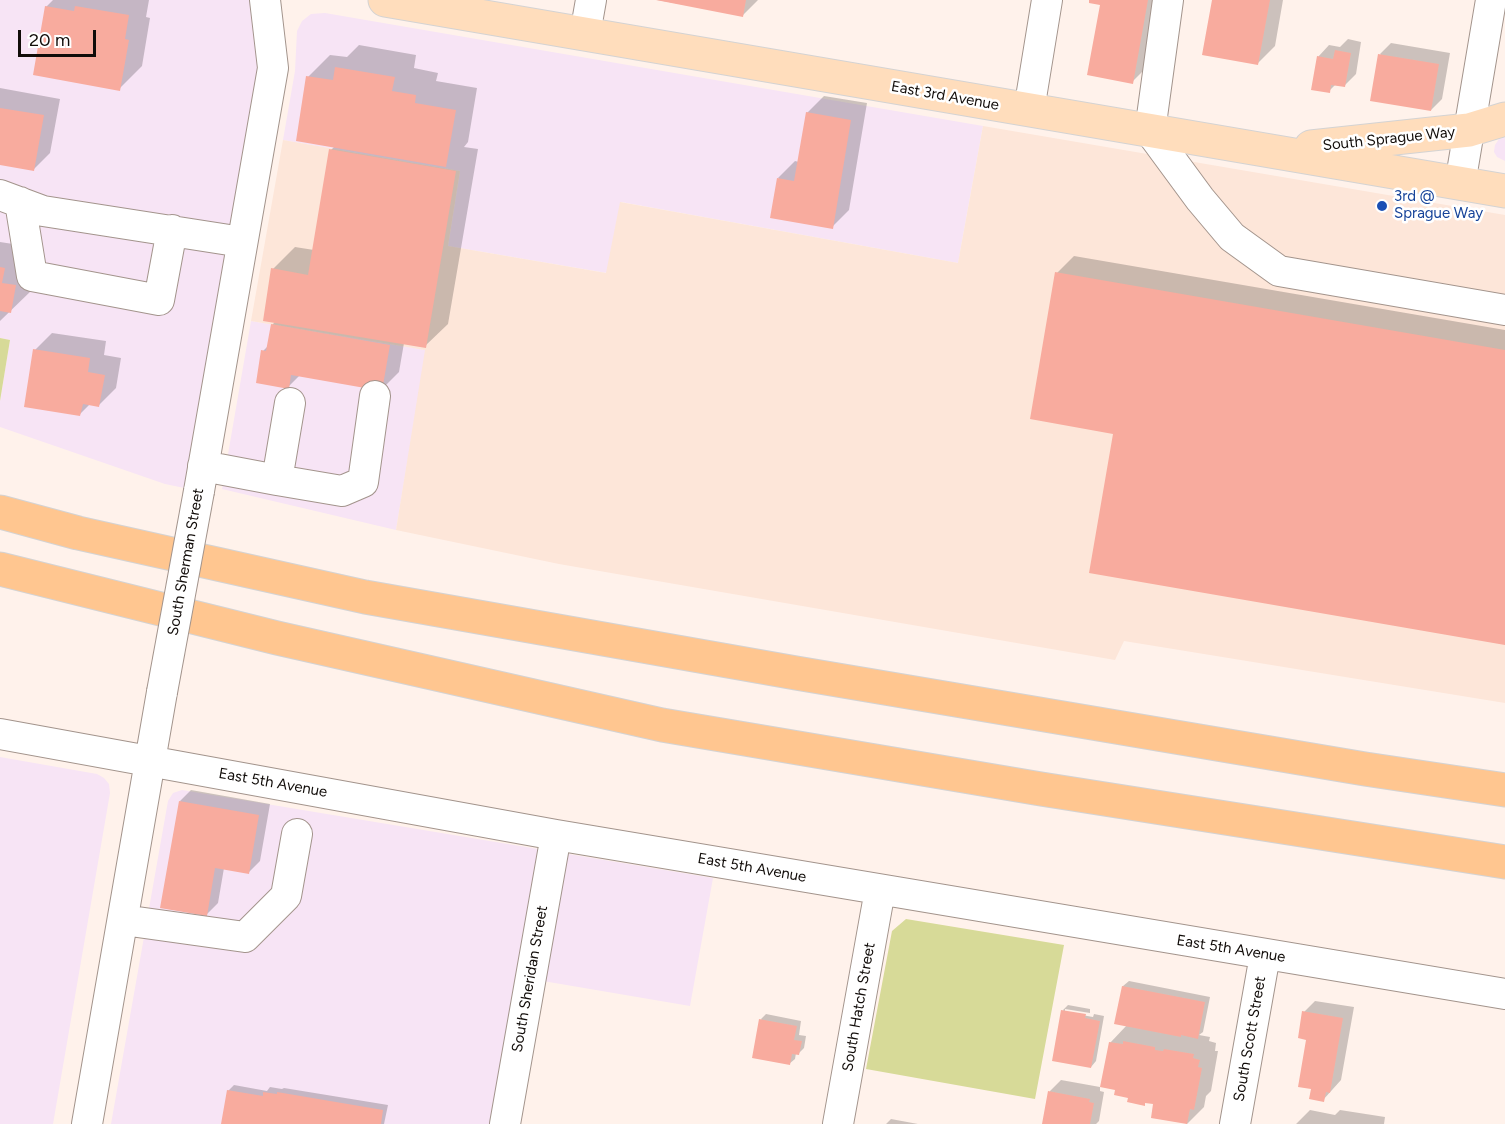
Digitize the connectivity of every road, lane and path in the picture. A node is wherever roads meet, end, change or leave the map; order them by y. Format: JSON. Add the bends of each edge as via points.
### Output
{"nodes":[{"id":1,"x":265,"y":0,"type":"edge"},
{"id":2,"x":385,"y":0,"type":"edge"},
{"id":3,"x":591,"y":0,"type":"edge"},
{"id":4,"x":1047,"y":0,"type":"edge"},
{"id":5,"x":1168,"y":0,"type":"edge"},
{"id":6,"x":1491,"y":0,"type":"edge"},
{"id":7,"x":585,"y":34,"type":"junction"},
{"id":8,"x":1029,"y":110,"type":"junction"},
{"id":9,"x":1505,"y":119,"type":"edge"},
{"id":10,"x":1469,"y":130,"type":"junction"},
{"id":11,"x":1150,"y":131,"type":"junction"},
{"id":12,"x":1270,"y":152,"type":"junction"},
{"id":13,"x":1460,"y":184,"type":"junction"},
{"id":14,"x":1505,"y":191,"type":"edge"},
{"id":15,"x":10,"y":199,"type":"edge"},
{"id":16,"x":172,"y":230,"type":"junction"},
{"id":17,"x":242,"y":242,"type":"junction"},
{"id":18,"x":1505,"y":310,"type":"edge"},
{"id":19,"x":375,"y":396,"type":"dead end"},
{"id":20,"x":290,"y":403,"type":"dead end"},
{"id":21,"x":201,"y":479,"type":"junction"},
{"id":22,"x":277,"y":480,"type":"junction"},
{"id":23,"x":0,"y":512,"type":"edge"},
{"id":24,"x":0,"y":569,"type":"edge"},
{"id":25,"x":0,"y":734,"type":"edge"},
{"id":26,"x":151,"y":760,"type":"junction"},
{"id":27,"x":1365,"y":768,"type":"junction"},
{"id":28,"x":1505,"y":784,"type":"edge"},
{"id":29,"x":1505,"y":790,"type":"edge"},
{"id":30,"x":297,"y":834,"type":"dead end"},
{"id":31,"x":556,"y":835,"type":"junction"},
{"id":32,"x":1366,"y":841,"type":"junction"},
{"id":33,"x":1505,"y":862,"type":"edge"},
{"id":34,"x":1505,"y":868,"type":"edge"},
{"id":35,"x":880,"y":890,"type":"junction"},
{"id":36,"x":123,"y":921,"type":"junction"},
{"id":37,"x":1265,"y":955,"type":"junction"},
{"id":38,"x":1505,"y":994,"type":"edge"},
{"id":39,"x":87,"y":1124,"type":"edge"},
{"id":40,"x":505,"y":1124,"type":"edge"},
{"id":41,"x":838,"y":1124,"type":"edge"},
{"id":42,"x":1235,"y":1124,"type":"edge"}],
"edges":[{"from":1,"to":17,"type":"street","name":"South Sherman Street","via":[[273,68]]},
{"from":2,"to":7,"type":"main road","name":"East 3rd Avenue"},
{"from":3,"to":7,"type":"street"},
{"from":4,"to":8,"type":"street"},
{"from":5,"to":11,"type":"street"},
{"from":6,"to":10,"type":"street"},
{"from":7,"to":8,"type":"main road","name":"East 3rd Avenue"},
{"from":8,"to":11,"type":"main road","name":"East 3rd Avenue"},
{"from":9,"to":10,"type":"main road","name":"South Sprague Way"},
{"from":10,"to":12,"type":"main road","name":"South Sprague Way"},
{"from":10,"to":13,"type":"street"},
{"from":11,"to":12,"type":"main road","name":"East 3rd Avenue"},
{"from":11,"to":18,"type":"street","via":[[1232,237],[1279,271]]},
{"from":12,"to":13,"type":"main road","name":"East 3rd Avenue"},
{"from":13,"to":14,"type":"main road","name":"East 3rd Avenue"},
{"from":15,"to":16,"type":"street","via":[[43,211]]},
{"from":15,"to":16,"type":"street","via":[[32,276],[159,300]]},
{"from":16,"to":17,"type":"street"},
{"from":17,"to":21,"type":"street","name":"South Sherman Street"},
{"from":19,"to":22,"type":"street","via":[[363,482],[342,491]]},
{"from":20,"to":22,"type":"street"},
{"from":21,"to":22,"type":"street"},
{"from":21,"to":26,"type":"street","name":"South Sherman Street","bridge":true},
{"from":23,"to":27,"type":"highway","via":[[365,597]]},
{"from":24,"to":32,"type":"highway","via":[[277,638],[662,725]]},
{"from":25,"to":26,"type":"street","name":"East 5th Avenue"},
{"from":26,"to":31,"type":"street","name":"East 5th Avenue"},
{"from":26,"to":36,"type":"street","name":"South Sherman Street"},
{"from":27,"to":28,"type":"highway"},
{"from":27,"to":29,"type":"highway"},
{"from":30,"to":36,"type":"street","via":[[286,896],[245,937]]},
{"from":31,"to":35,"type":"street","name":"East 5th Avenue"},
{"from":31,"to":40,"type":"street","name":"South Sheridan Street"},
{"from":32,"to":33,"type":"highway"},
{"from":32,"to":34,"type":"highway"},
{"from":35,"to":37,"type":"street","name":"East 5th Avenue"},
{"from":35,"to":41,"type":"street","name":"South Hatch Street"},
{"from":36,"to":39,"type":"street","name":"South Sherman Street"},
{"from":37,"to":38,"type":"street","name":"East 5th Avenue"},
{"from":37,"to":42,"type":"street","name":"South Scott Street"}]}
